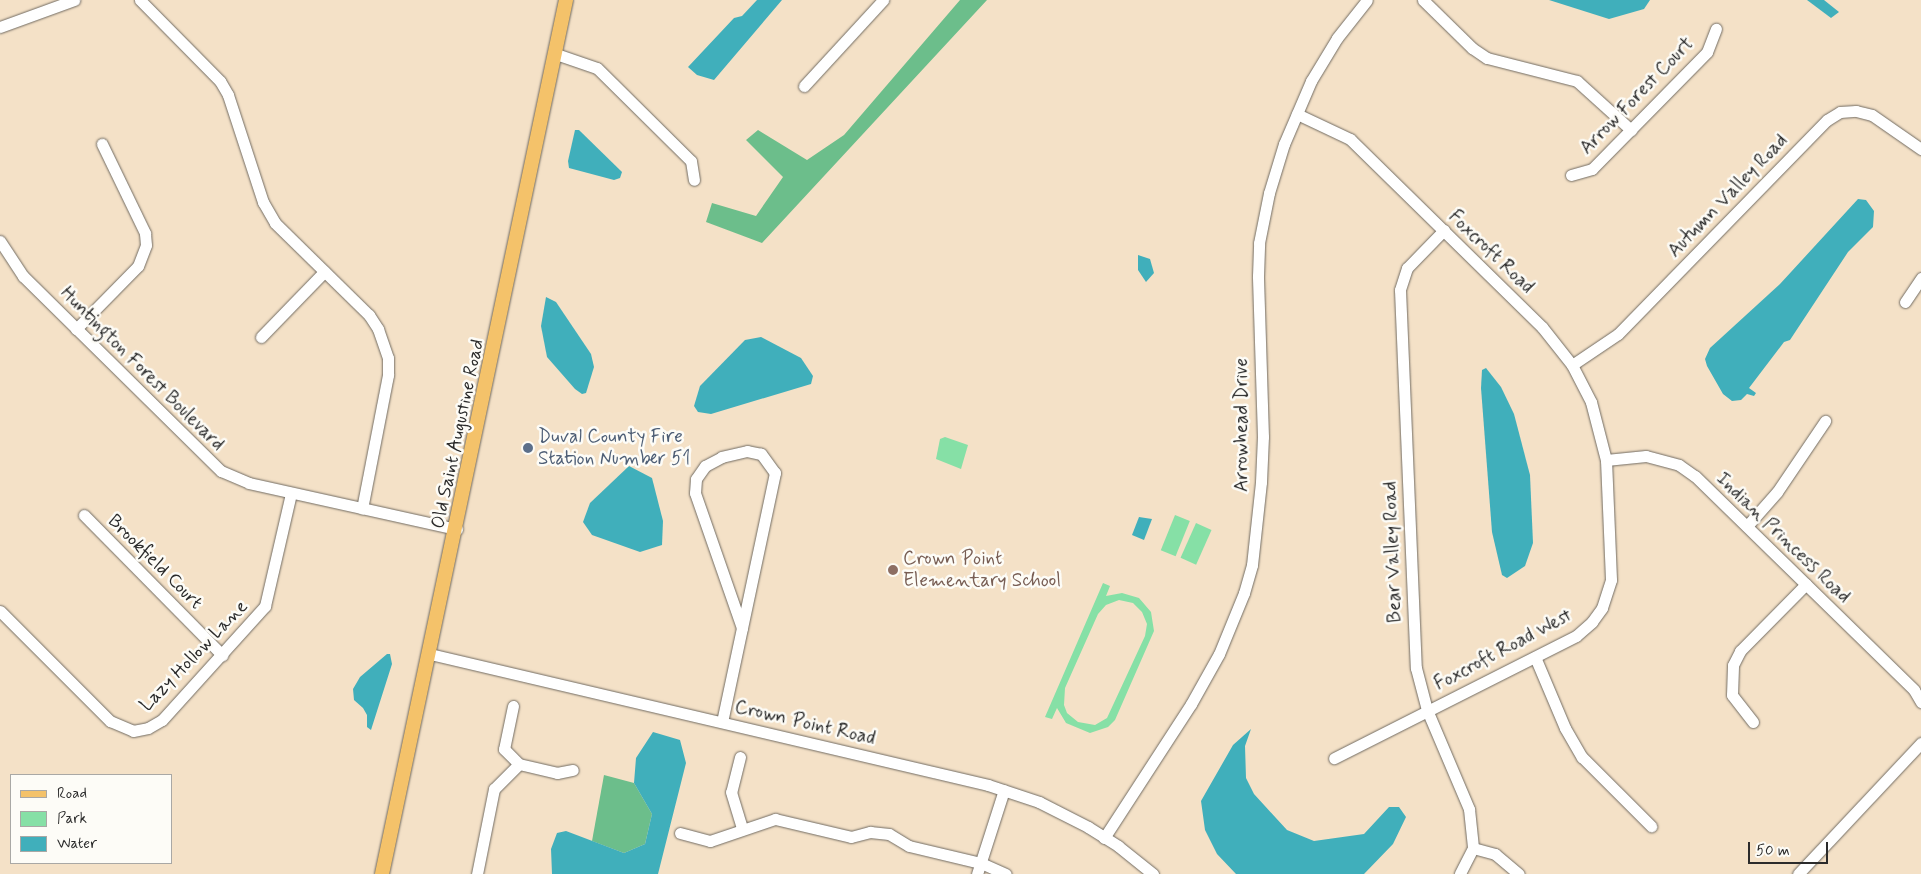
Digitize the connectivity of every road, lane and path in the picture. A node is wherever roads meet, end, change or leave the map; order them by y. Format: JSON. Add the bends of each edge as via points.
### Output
{"nodes":[{"id":1,"x":74,"y":0,"type":"edge"},
{"id":2,"x":140,"y":0,"type":"edge"},
{"id":3,"x":566,"y":0,"type":"edge"},
{"id":4,"x":883,"y":0,"type":"edge"},
{"id":5,"x":1367,"y":0,"type":"edge"},
{"id":6,"x":1423,"y":0,"type":"edge"},
{"id":7,"x":0,"y":27,"type":"edge"},
{"id":8,"x":1716,"y":29,"type":"dead end"},
{"id":9,"x":556,"y":54,"type":"junction"},
{"id":10,"x":804,"y":86,"type":"dead end"},
{"id":11,"x":1297,"y":114,"type":"junction"},
{"id":12,"x":1631,"y":130,"type":"junction"},
{"id":13,"x":102,"y":144,"type":"dead end"},
{"id":14,"x":1921,"y":149,"type":"edge"},
{"id":15,"x":1571,"y":175,"type":"dead end"},
{"id":16,"x":694,"y":180,"type":"dead end"},
{"id":17,"x":1444,"y":230,"type":"junction"},
{"id":18,"x":0,"y":241,"type":"edge"},
{"id":19,"x":324,"y":272,"type":"junction"},
{"id":20,"x":1921,"y":278,"type":"edge"},
{"id":21,"x":1905,"y":302,"type":"dead end"},
{"id":22,"x":76,"y":329,"type":"junction"},
{"id":23,"x":261,"y":337,"type":"dead end"},
{"id":24,"x":1572,"y":365,"type":"junction"},
{"id":25,"x":1825,"y":421,"type":"dead end"},
{"id":26,"x":1606,"y":460,"type":"junction"},
{"id":27,"x":291,"y":493,"type":"junction"},
{"id":28,"x":362,"y":509,"type":"junction"},
{"id":29,"x":84,"y":515,"type":"dead end"},
{"id":30,"x":1747,"y":526,"type":"junction"},
{"id":31,"x":457,"y":529,"type":"junction"},
{"id":32,"x":1806,"y":584,"type":"junction"},
{"id":33,"x":0,"y":611,"type":"edge"},
{"id":34,"x":742,"y":628,"type":"junction"},
{"id":35,"x":430,"y":654,"type":"junction"},
{"id":36,"x":222,"y":655,"type":"junction"},
{"id":37,"x":1534,"y":657,"type":"junction"},
{"id":38,"x":1921,"y":702,"type":"edge"},
{"id":39,"x":513,"y":706,"type":"dead end"},
{"id":40,"x":1427,"y":710,"type":"junction"},
{"id":41,"x":722,"y":722,"type":"junction"},
{"id":42,"x":1753,"y":722,"type":"dead end"},
{"id":43,"x":1921,"y":744,"type":"edge"},
{"id":44,"x":740,"y":757,"type":"dead end"},
{"id":45,"x":1334,"y":758,"type":"dead end"},
{"id":46,"x":519,"y":764,"type":"junction"},
{"id":47,"x":573,"y":770,"type":"dead end"},
{"id":48,"x":1004,"y":790,"type":"junction"},
{"id":49,"x":1651,"y":826,"type":"dead end"},
{"id":50,"x":742,"y":829,"type":"junction"},
{"id":51,"x":680,"y":833,"type":"dead end"},
{"id":52,"x":1104,"y":838,"type":"junction"},
{"id":53,"x":1473,"y":848,"type":"junction"},
{"id":54,"x":979,"y":869,"type":"edge"},
{"id":55,"x":382,"y":874,"type":"edge"},
{"id":56,"x":477,"y":874,"type":"edge"},
{"id":57,"x":1006,"y":874,"type":"edge"},
{"id":58,"x":1153,"y":874,"type":"edge"},
{"id":59,"x":1460,"y":874,"type":"edge"},
{"id":60,"x":1519,"y":874,"type":"edge"},
{"id":61,"x":1798,"y":874,"type":"edge"}],
"edges":[{"from":1,"to":7,"type":"street"},
{"from":2,"to":19,"type":"street","via":[[220,81],[228,95],[263,202],[275,223]]},
{"from":3,"to":9,"type":"main road","name":"Old Saint Augustine Road"},
{"from":4,"to":10,"type":"street"},
{"from":5,"to":11,"type":"street","name":"Arrowhead Drive","via":[[1336,38],[1311,81]]},
{"from":6,"to":12,"type":"street","via":[[1472,48],[1487,58],[1577,81]]},
{"from":8,"to":12,"type":"street","name":"Arrow Forest Court","via":[[1707,52]]},
{"from":9,"to":16,"type":"street","via":[[597,68],[691,161]]},
{"from":9,"to":31,"type":"main road","name":"Old Saint Augustine Road"},
{"from":11,"to":17,"type":"street","name":"Foxcroft Road","via":[[1350,139]]},
{"from":11,"to":52,"type":"street","name":"Arrowhead Drive","via":[[1276,168],[1259,243],[1263,437],[1252,566],[1219,654],[1192,704]]},
{"from":12,"to":15,"type":"street","name":"Arrow Forest Court","via":[[1592,169]]},
{"from":13,"to":22,"type":"street","via":[[146,233],[146,245],[138,266]]},
{"from":14,"to":24,"type":"street","name":"Autumn Valley Road","via":[[1872,115],[1840,112],[1827,120],[1618,334]]},
{"from":17,"to":24,"type":"street","name":"Foxcroft Road","via":[[1542,327]]},
{"from":17,"to":40,"type":"street","name":"Bear Valley Road","via":[[1407,268],[1400,290],[1416,668]]},
{"from":18,"to":22,"type":"street","name":"Huntington Forest Boulevard","via":[[23,276]]},
{"from":19,"to":23,"type":"street"},
{"from":19,"to":28,"type":"street","via":[[369,315],[388,358],[388,375]]},
{"from":20,"to":21,"type":"street"},
{"from":22,"to":27,"type":"street","name":"Huntington Forest Boulevard","via":[[214,465],[250,483]]},
{"from":24,"to":26,"type":"street","name":"Foxcroft Road","via":[[1591,402]]},
{"from":25,"to":30,"type":"street","via":[[1777,492]]},
{"from":26,"to":30,"type":"street","name":"Indian Princess Road","via":[[1646,456],[1679,465]]},
{"from":26,"to":37,"type":"street","name":"Foxcroft Road West","via":[[1611,580],[1608,594],[1592,622],[1576,636]]},
{"from":27,"to":28,"type":"street","name":"Huntington Forest Boulevard"},
{"from":27,"to":36,"type":"street","name":"Lazy Hollow Lane","via":[[265,606]]},
{"from":28,"to":31,"type":"street","name":"Huntington Forest Boulevard"},
{"from":29,"to":36,"type":"street","name":"Brookfield Court"},
{"from":30,"to":32,"type":"street","name":"Indian Princess Road"},
{"from":31,"to":35,"type":"main road","name":"Old Saint Augustine Road"},
{"from":32,"to":38,"type":"street","name":"Indian Princess Road","via":[[1914,690]]},
{"from":32,"to":42,"type":"street","via":[[1740,651],[1734,665],[1732,695]]},
{"from":33,"to":36,"type":"street","name":"Lazy Hollow Lane","via":[[120,728],[133,731],[148,728],[162,720]]},
{"from":34,"to":34,"type":"street","via":[[775,473],[760,454],[747,451],[705,466],[696,479],[695,493]]},
{"from":34,"to":41,"type":"street"},
{"from":35,"to":41,"type":"street","name":"Crown Point Road"},
{"from":35,"to":55,"type":"main road","name":"Old Saint Augustine Road"},
{"from":37,"to":40,"type":"street","name":"Foxcroft Road West"},
{"from":37,"to":49,"type":"street","via":[[1565,728],[1582,757]]},
{"from":39,"to":46,"type":"street","via":[[504,749]]},
{"from":40,"to":45,"type":"street","name":"Foxcroft Road West"},
{"from":40,"to":53,"type":"street","name":"Bear Valley Road","via":[[1469,809]]},
{"from":41,"to":48,"type":"street","name":"Crown Point Road","via":[[958,776]]},
{"from":43,"to":61,"type":"street"},
{"from":44,"to":50,"type":"street","via":[[732,792]]},
{"from":46,"to":47,"type":"street","via":[[557,772]]},
{"from":46,"to":56,"type":"street","via":[[494,789]]},
{"from":48,"to":52,"type":"street","name":"Crown Point Road","via":[[1046,806]]},
{"from":48,"to":54,"type":"street"},
{"from":50,"to":51,"type":"street","via":[[710,841]]},
{"from":50,"to":54,"type":"street","via":[[775,818],[851,837],[870,832],[889,834],[909,846]]},
{"from":52,"to":58,"type":"street","name":"Crown Point Road"},
{"from":53,"to":59,"type":"street"},
{"from":53,"to":60,"type":"street","via":[[1495,854]]},
{"from":54,"to":57,"type":"street"}]}
